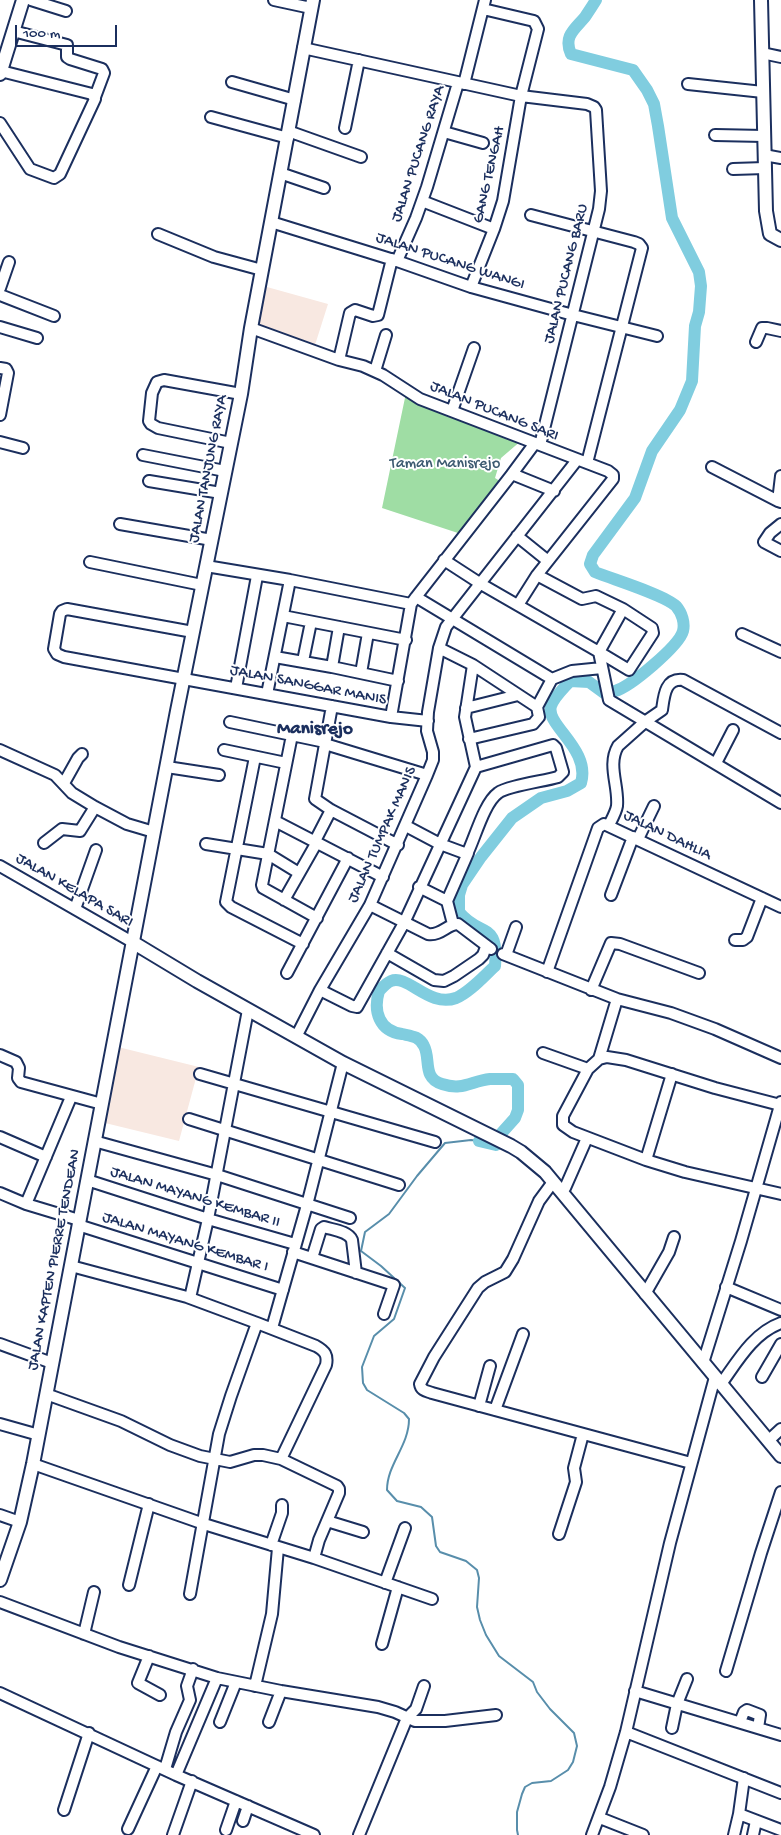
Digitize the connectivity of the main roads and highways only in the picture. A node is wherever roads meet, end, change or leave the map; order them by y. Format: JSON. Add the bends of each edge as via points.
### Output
{"nodes":[{"id":1,"x":23,"y":0,"type":"edge"},
{"id":2,"x":761,"y":0,"type":"edge"},
{"id":3,"x":312,"y":4,"type":"edge"},
{"id":4,"x":0,"y":72,"type":"edge"},
{"id":5,"x":781,"y":240,"type":"edge"},
{"id":6,"x":134,"y":943,"type":"junction"},
{"id":7,"x":781,"y":1456,"type":"edge"},
{"id":8,"x":0,"y":1580,"type":"edge"}],
"edges":[{"from":1,"to":4,"type":"main road"},
{"from":2,"to":5,"type":"main road","via":[[764,162],[769,229]]},
{"from":3,"to":6,"type":"main road","name":"JALAN TANJUNG RAYA","via":[[241,394]]},
{"from":6,"to":7,"type":"main road","via":[[343,1063],[510,1146],[531,1160],[559,1185],[645,1294]]},
{"from":6,"to":8,"type":"main road","name":"JALAN KAPTEN PIERRE TENDEAN","via":[[33,1464],[20,1522]]}]}
